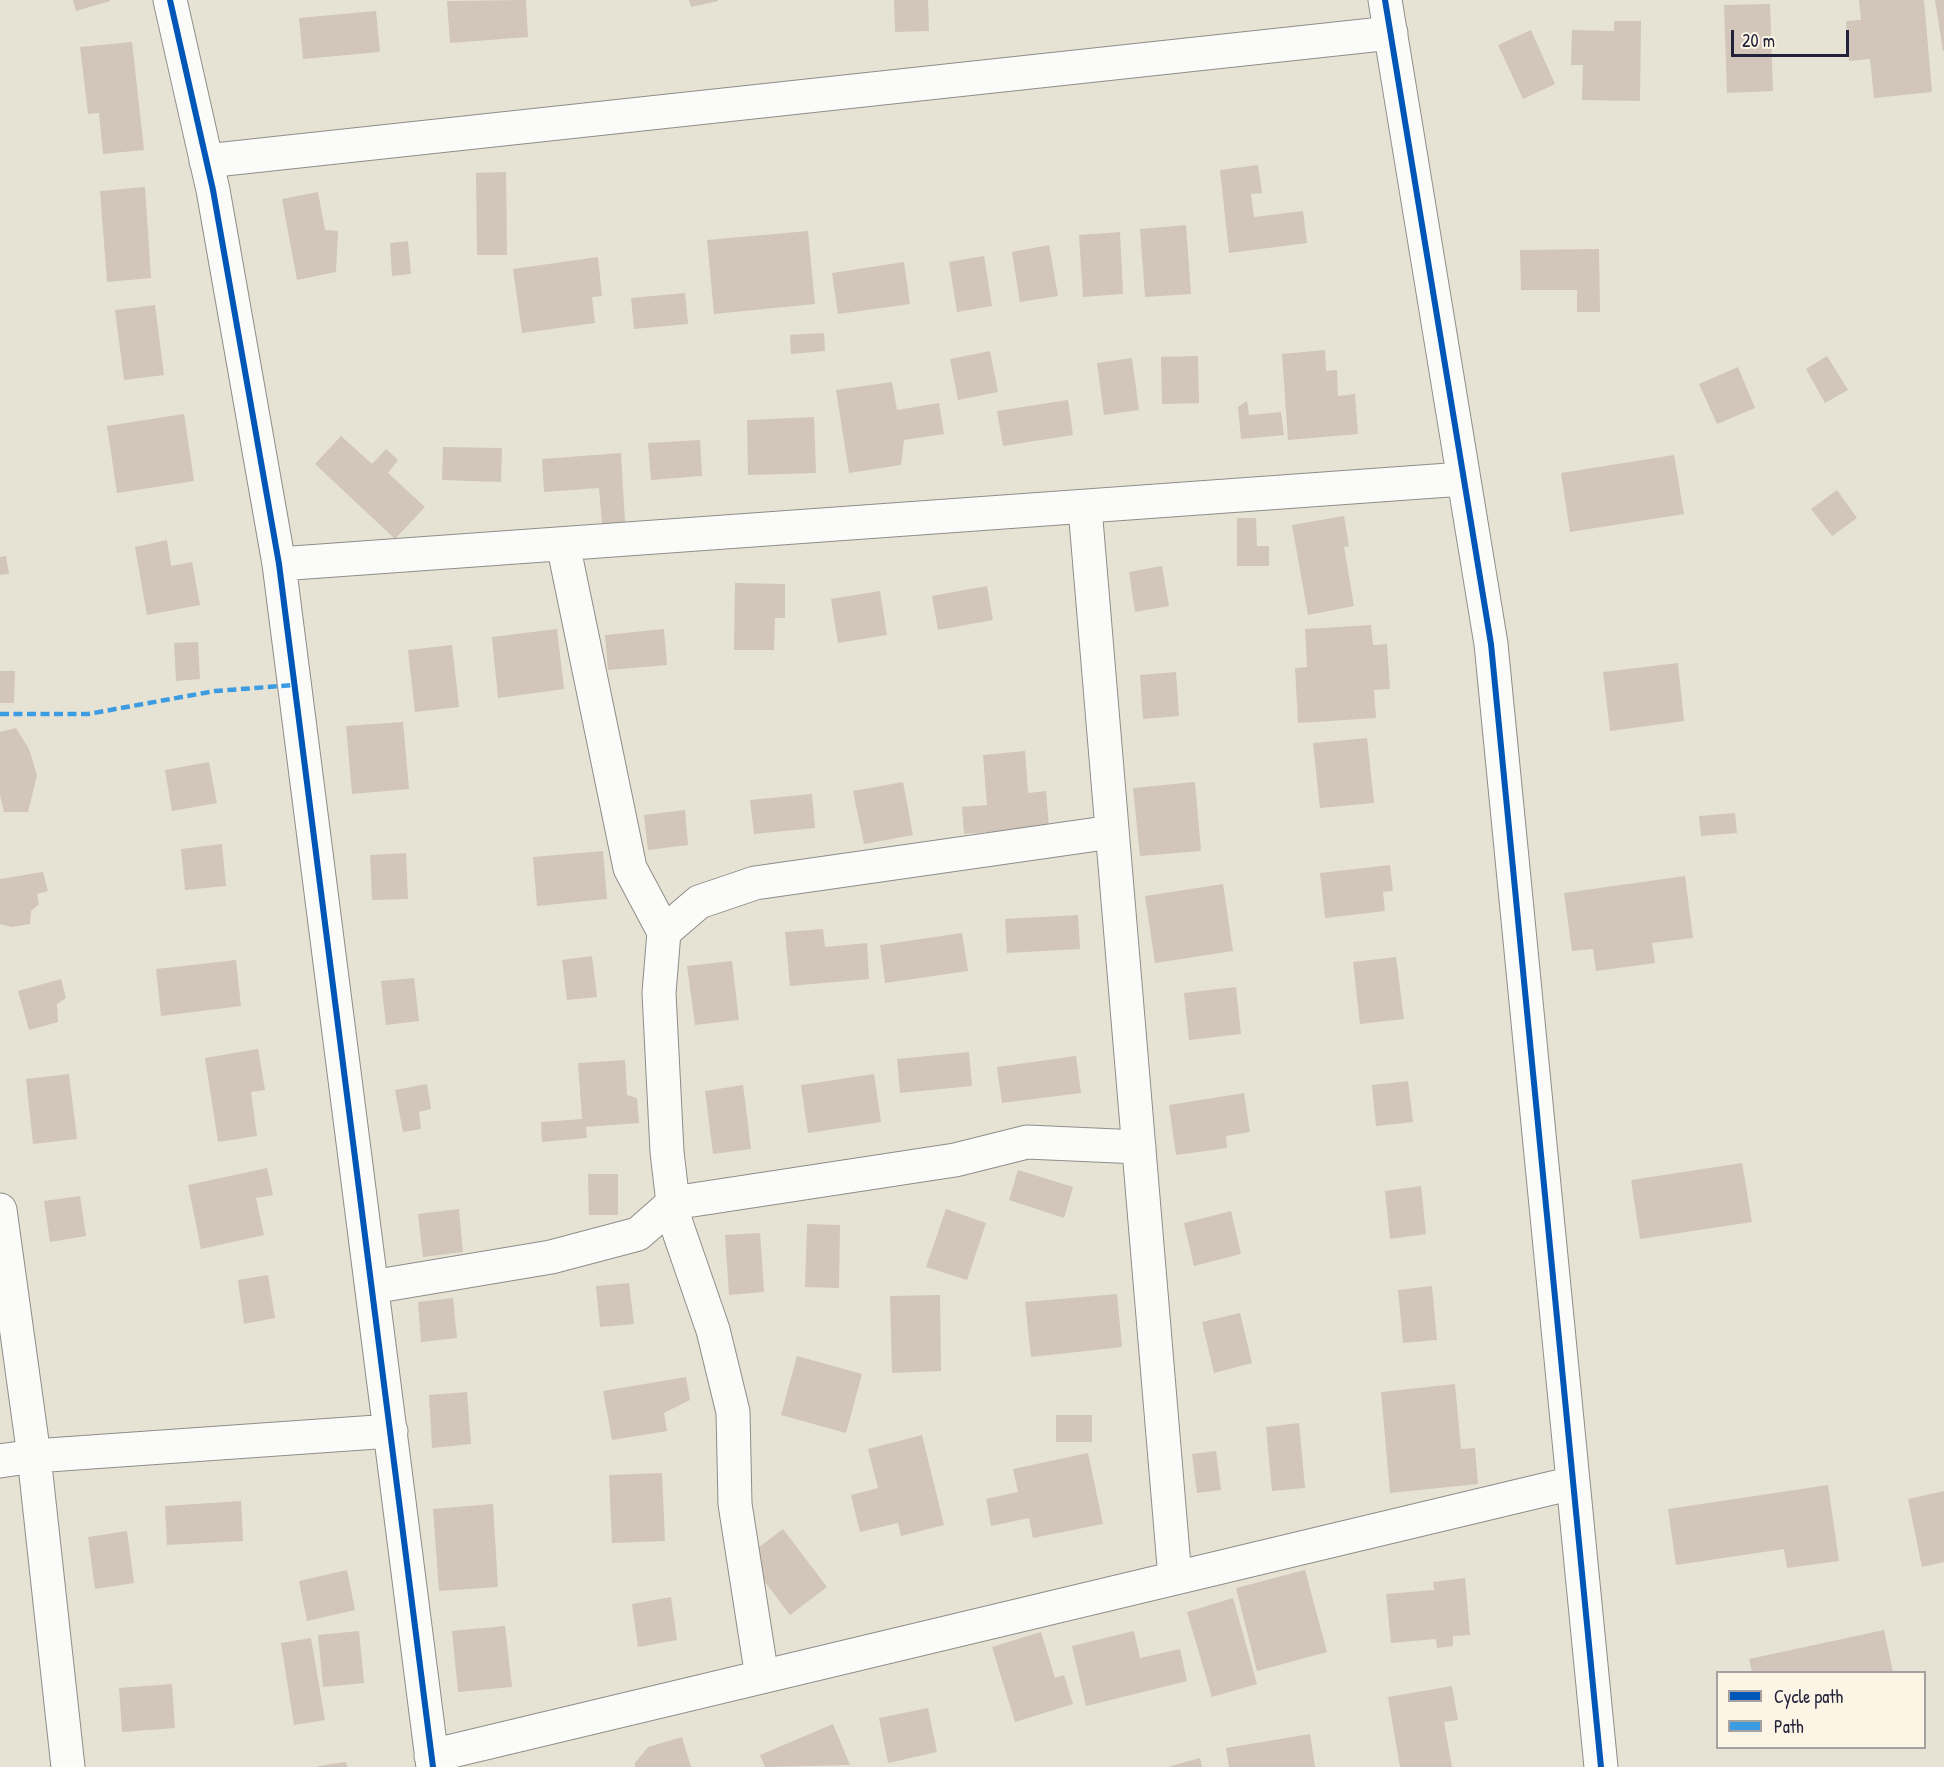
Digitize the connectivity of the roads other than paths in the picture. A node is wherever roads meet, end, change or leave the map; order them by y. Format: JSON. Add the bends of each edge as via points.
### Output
{"nodes":[{"id":1,"x":170,"y":0,"type":"edge"},
{"id":2,"x":1385,"y":0,"type":"edge"},
{"id":3,"x":1391,"y":33,"type":"junction"},
{"id":4,"x":206,"y":161,"type":"junction"},
{"id":5,"x":1463,"y":479,"type":"junction"},
{"id":6,"x":1085,"y":508,"type":"junction"},
{"id":7,"x":563,"y":544,"type":"junction"},
{"id":8,"x":279,"y":564,"type":"junction"},
{"id":9,"x":1112,"y":832,"type":"junction"},
{"id":10,"x":664,"y":932,"type":"junction"},
{"id":11,"x":1139,"y":1147,"type":"junction"},
{"id":12,"x":673,"y":1203,"type":"junction"},
{"id":13,"x":0,"y":1210,"type":"edge"},
{"id":14,"x":372,"y":1287,"type":"junction"},
{"id":15,"x":391,"y":1431,"type":"junction"},
{"id":16,"x":34,"y":1456,"type":"junction"},
{"id":17,"x":0,"y":1461,"type":"edge"},
{"id":18,"x":1573,"y":1483,"type":"junction"},
{"id":19,"x":1175,"y":1578,"type":"junction"},
{"id":20,"x":762,"y":1677,"type":"junction"},
{"id":21,"x":432,"y":1762,"type":"edge"},
{"id":22,"x":68,"y":1767,"type":"edge"},
{"id":23,"x":1601,"y":1767,"type":"edge"}],
"edges":[{"from":1,"to":4,"type":"street"},
{"from":2,"to":3,"type":"street"},
{"from":3,"to":4,"type":"street"},
{"from":3,"to":5,"type":"street"},
{"from":4,"to":8,"type":"street"},
{"from":5,"to":6,"type":"street"},
{"from":5,"to":18,"type":"street","via":[[1491,644]]},
{"from":6,"to":7,"type":"street"},
{"from":6,"to":9,"type":"street"},
{"from":7,"to":8,"type":"street"},
{"from":7,"to":10,"type":"street","via":[[630,868]]},
{"from":8,"to":14,"type":"street"},
{"from":9,"to":10,"type":"street","via":[[755,883],[699,902]]},
{"from":9,"to":11,"type":"street"},
{"from":10,"to":12,"type":"street","via":[[659,993]]},
{"from":11,"to":12,"type":"street","via":[[1027,1142],[956,1160]]},
{"from":11,"to":19,"type":"street"},
{"from":12,"to":14,"type":"street","via":[[638,1234],[552,1257]]},
{"from":12,"to":20,"type":"street","via":[[675,1223],[713,1330],[732,1412],[735,1504]]},
{"from":13,"to":16,"type":"street"},
{"from":14,"to":15,"type":"street"},
{"from":15,"to":16,"type":"street"},
{"from":15,"to":21,"type":"street"},
{"from":16,"to":17,"type":"street"},
{"from":16,"to":22,"type":"street"},
{"from":18,"to":19,"type":"street"},
{"from":18,"to":23,"type":"street"},
{"from":19,"to":20,"type":"street"},
{"from":20,"to":21,"type":"street"}]}
